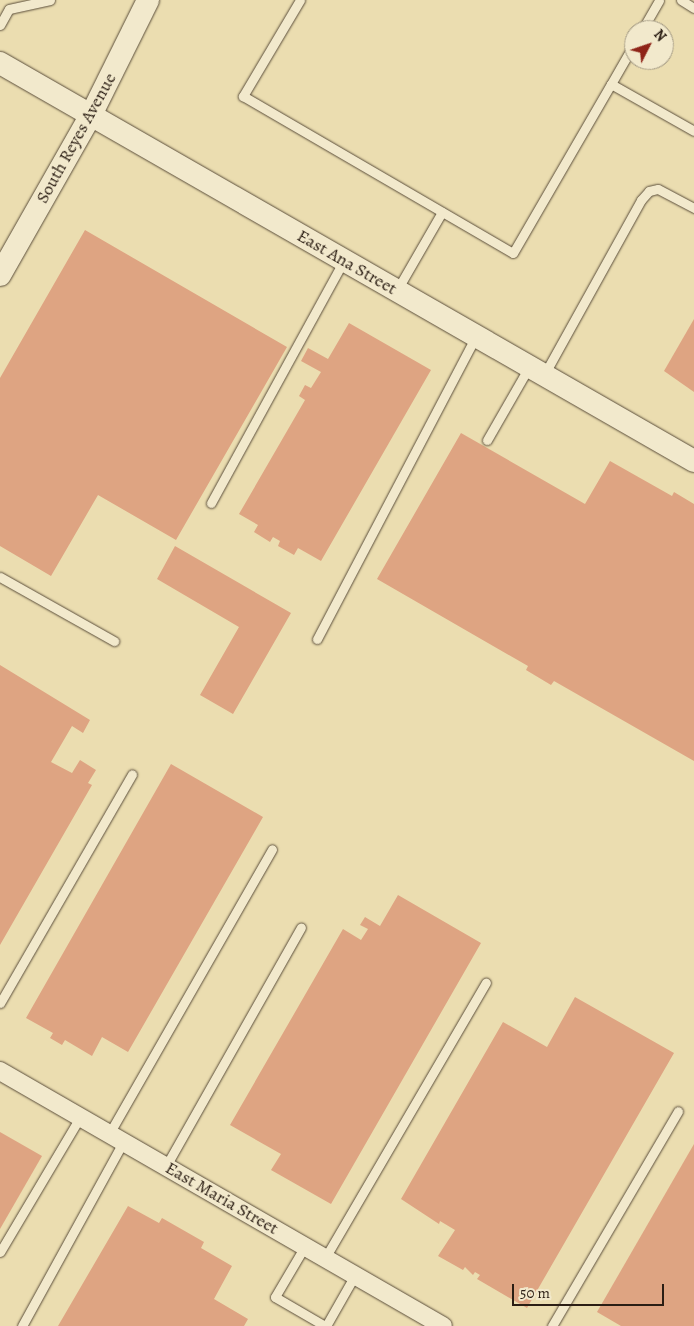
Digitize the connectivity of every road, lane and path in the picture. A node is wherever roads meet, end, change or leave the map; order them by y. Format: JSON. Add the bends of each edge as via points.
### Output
{"nodes":[{"id":1,"x":50,"y":0,"type":"edge"},
{"id":2,"x":148,"y":0,"type":"edge"},
{"id":3,"x":300,"y":0,"type":"edge"},
{"id":4,"x":659,"y":0,"type":"edge"},
{"id":5,"x":681,"y":0,"type":"edge"},
{"id":6,"x":694,"y":8,"type":"edge"},
{"id":7,"x":648,"y":20,"type":"edge"},
{"id":8,"x":0,"y":25,"type":"edge"},
{"id":9,"x":624,"y":62,"type":"edge"},
{"id":10,"x":0,"y":63,"type":"edge"},
{"id":11,"x":612,"y":84,"type":"junction"},
{"id":12,"x":91,"y":115,"type":"junction"},
{"id":13,"x":694,"y":131,"type":"edge"},
{"id":14,"x":694,"y":208,"type":"edge"},
{"id":15,"x":442,"y":212,"type":"junction"},
{"id":16,"x":344,"y":260,"type":"junction"},
{"id":17,"x":0,"y":275,"type":"edge"},
{"id":18,"x":397,"y":290,"type":"junction"},
{"id":19,"x":476,"y":336,"type":"junction"},
{"id":20,"x":537,"y":371,"type":"junction"},
{"id":21,"x":487,"y":440,"type":"dead end"},
{"id":22,"x":694,"y":461,"type":"edge"},
{"id":23,"x":211,"y":503,"type":"dead end"},
{"id":24,"x":0,"y":577,"type":"edge"},
{"id":25,"x":114,"y":640,"type":"dead end"},
{"id":26,"x":317,"y":640,"type":"dead end"},
{"id":27,"x":132,"y":774,"type":"dead end"},
{"id":28,"x":272,"y":849,"type":"dead end"},
{"id":29,"x":301,"y":926,"type":"dead end"},
{"id":30,"x":486,"y":983,"type":"dead end"},
{"id":31,"x":0,"y":1003,"type":"edge"},
{"id":32,"x":0,"y":1071,"type":"edge"},
{"id":33,"x":678,"y":1111,"type":"dead end"},
{"id":34,"x":80,"y":1117,"type":"junction"},
{"id":35,"x":116,"y":1138,"type":"junction"},
{"id":36,"x":166,"y":1166,"type":"junction"},
{"id":37,"x":305,"y":1246,"type":"junction"},
{"id":38,"x":0,"y":1252,"type":"edge"},
{"id":39,"x":325,"y":1258,"type":"junction"},
{"id":40,"x":355,"y":1275,"type":"junction"},
{"id":41,"x":557,"y":1324,"type":"edge"},
{"id":42,"x":22,"y":1326,"type":"edge"},
{"id":43,"x":325,"y":1326,"type":"edge"},
{"id":44,"x":443,"y":1326,"type":"edge"}],
"edges":[{"from":1,"to":8,"type":"lane","via":[[10,9]]},
{"from":2,"to":12,"type":"street","name":"South Reyes Avenue"},
{"from":3,"to":15,"type":"lane","via":[[243,96]]},
{"from":4,"to":7,"type":"lane"},
{"from":5,"to":6,"type":"lane"},
{"from":9,"to":11,"type":"lane"},
{"from":10,"to":12,"type":"street","name":"East Ana Street"},
{"from":11,"to":13,"type":"lane"},
{"from":11,"to":15,"type":"lane","via":[[513,254]]},
{"from":12,"to":16,"type":"street","name":"East Ana Street"},
{"from":12,"to":17,"type":"street","name":"South Reyes Avenue"},
{"from":14,"to":20,"type":"lane","via":[[658,189],[649,191]]},
{"from":15,"to":18,"type":"lane"},
{"from":16,"to":18,"type":"street","name":"East Ana Street"},
{"from":16,"to":23,"type":"lane"},
{"from":18,"to":19,"type":"street","name":"East Ana Street"},
{"from":19,"to":20,"type":"street","name":"East Ana Street"},
{"from":19,"to":26,"type":"lane"},
{"from":20,"to":21,"type":"lane"},
{"from":20,"to":22,"type":"street","name":"East Ana Street"},
{"from":24,"to":25,"type":"lane"},
{"from":27,"to":31,"type":"lane"},
{"from":28,"to":35,"type":"lane"},
{"from":29,"to":36,"type":"lane"},
{"from":30,"to":39,"type":"lane"},
{"from":32,"to":34,"type":"street","name":"East Maria Street"},
{"from":33,"to":41,"type":"lane"},
{"from":34,"to":35,"type":"street","name":"East Maria Street"},
{"from":34,"to":38,"type":"lane"},
{"from":35,"to":36,"type":"street","name":"East Maria Street"},
{"from":35,"to":42,"type":"lane"},
{"from":36,"to":37,"type":"street","name":"East Maria Street"},
{"from":37,"to":39,"type":"street","name":"East Maria Street"},
{"from":37,"to":43,"type":"lane","via":[[274,1297]]},
{"from":39,"to":40,"type":"street","name":"East Maria Street"},
{"from":40,"to":43,"type":"lane"},
{"from":40,"to":44,"type":"street","name":"East Maria Street"}]}
